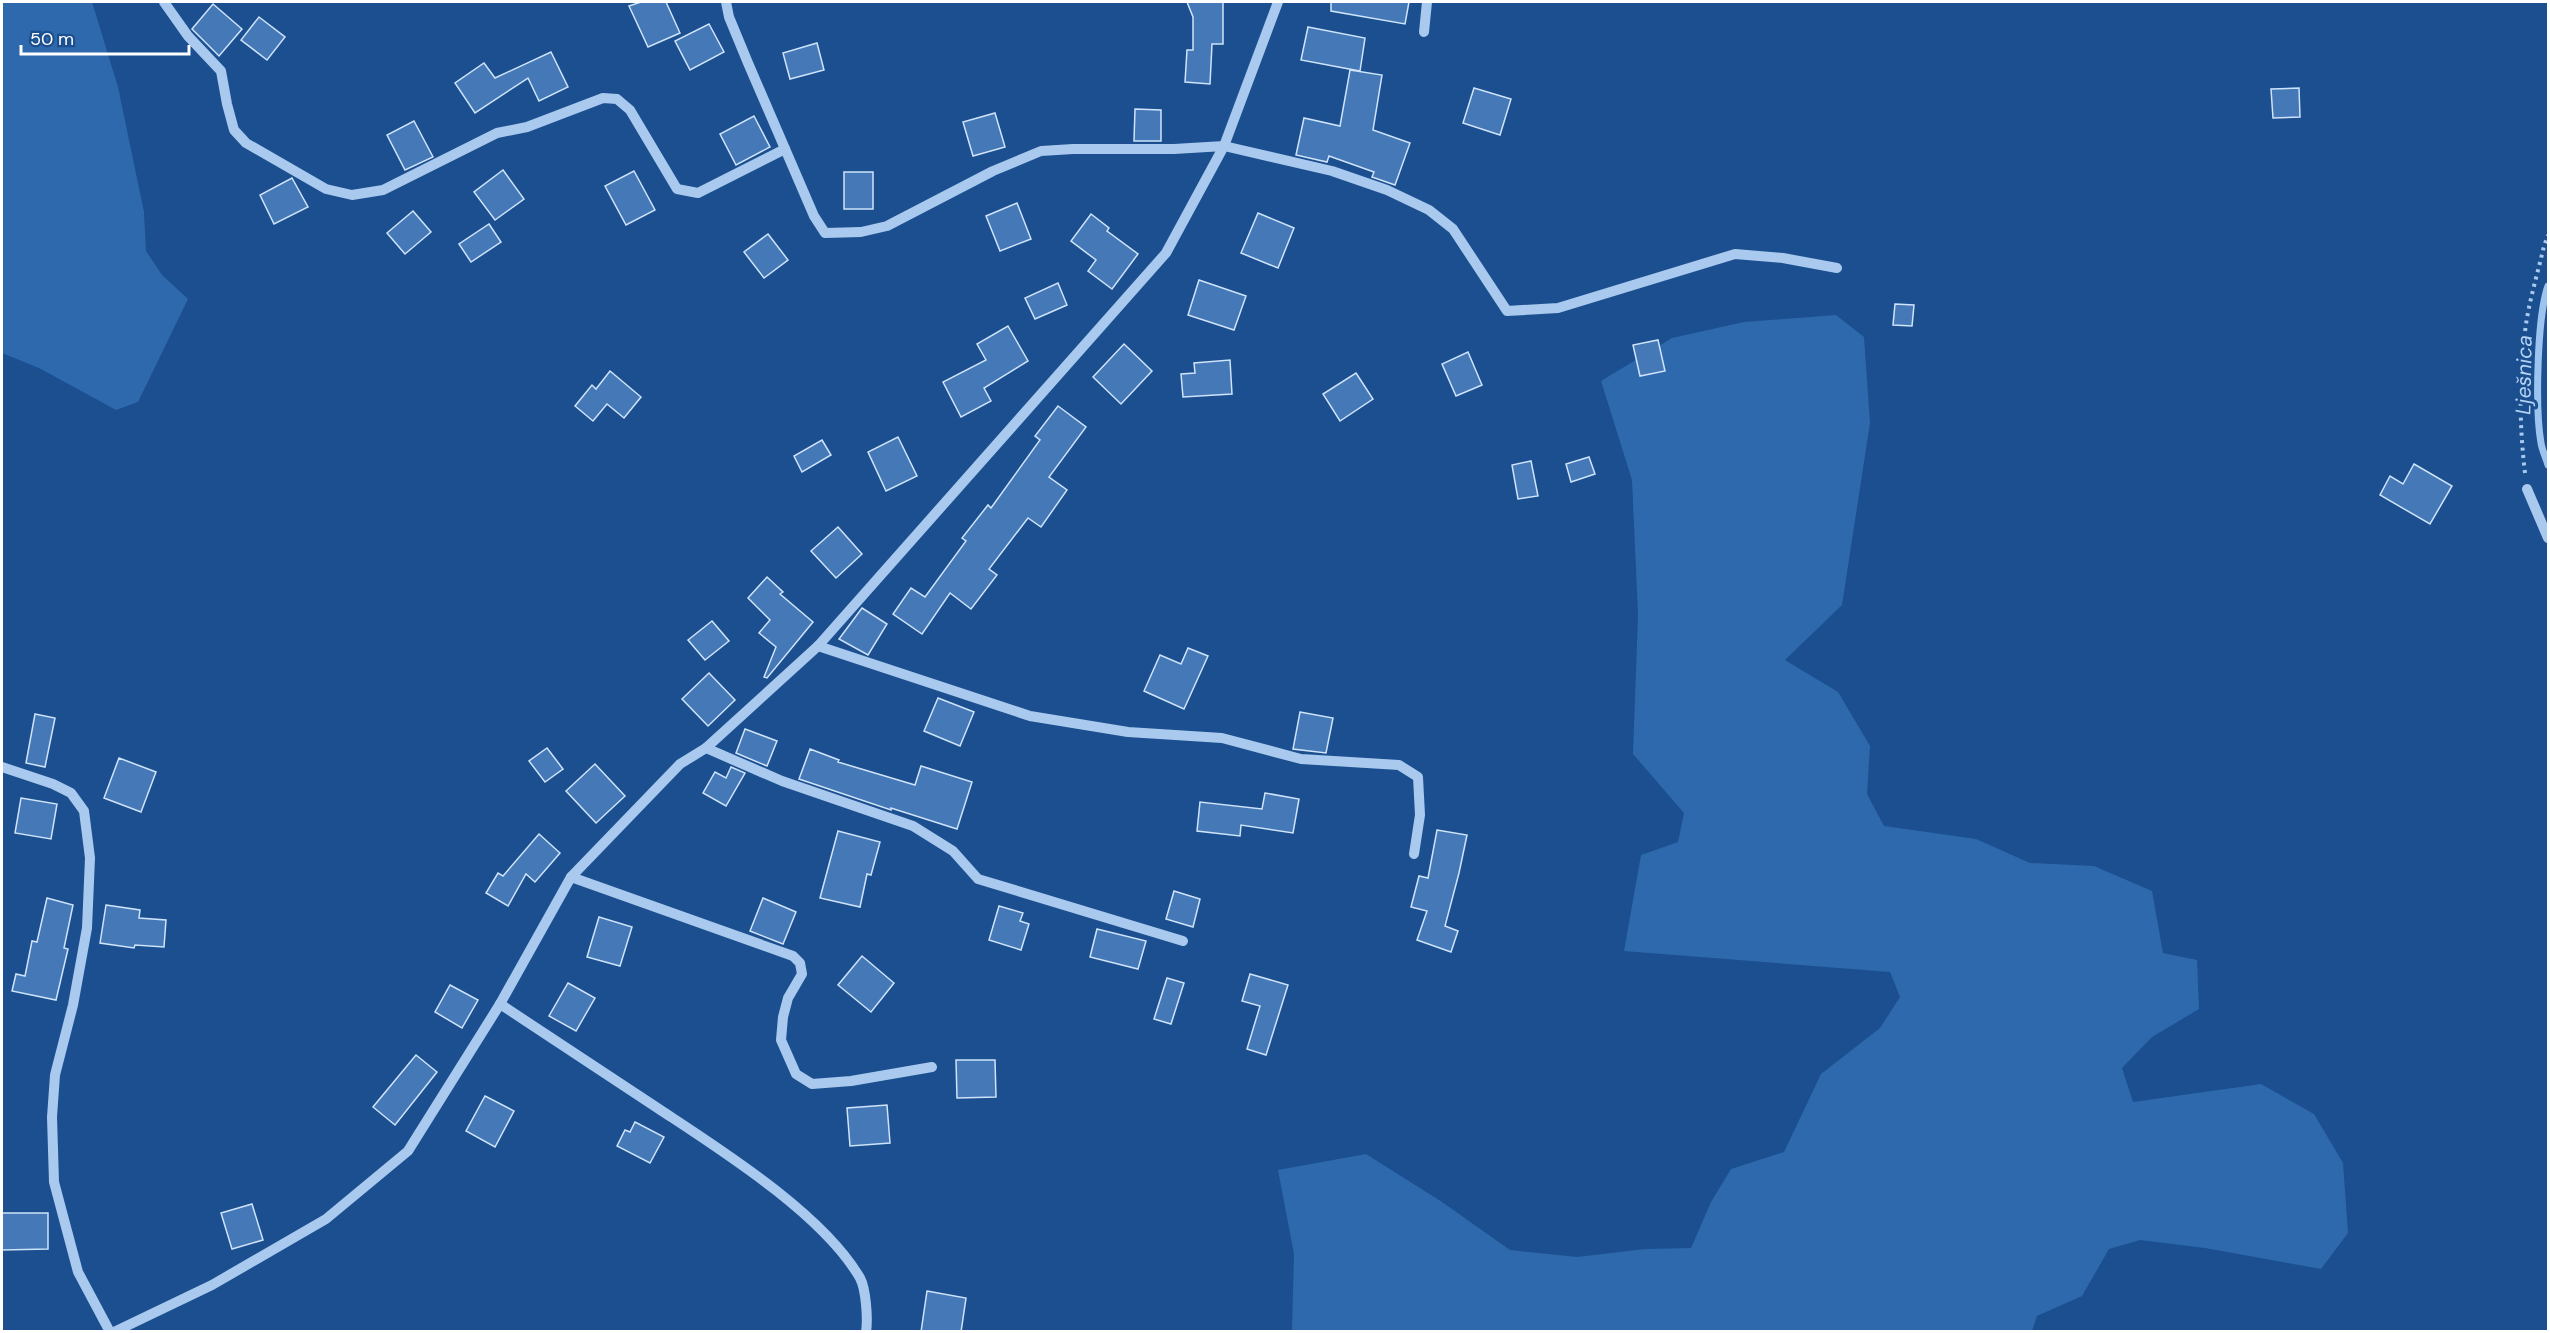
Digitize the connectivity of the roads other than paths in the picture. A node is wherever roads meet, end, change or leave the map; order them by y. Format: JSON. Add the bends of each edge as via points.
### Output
{"nodes":[{"id":1,"x":164,"y":2,"type":"edge"},
{"id":2,"x":726,"y":2,"type":"edge"},
{"id":3,"x":1278,"y":2,"type":"edge"},
{"id":4,"x":1427,"y":2,"type":"edge"},
{"id":5,"x":1424,"y":32,"type":"dead end"},
{"id":6,"x":1224,"y":146,"type":"junction"},
{"id":7,"x":785,"y":149,"type":"junction"},
{"id":8,"x":1837,"y":268,"type":"dead end"},
{"id":9,"x":2527,"y":489,"type":"road end"},
{"id":10,"x":2548,"y":538,"type":"edge"},
{"id":11,"x":818,"y":646,"type":"junction"},
{"id":12,"x":706,"y":748,"type":"junction"},
{"id":13,"x":2,"y":767,"type":"edge"},
{"id":14,"x":1414,"y":854,"type":"dead end"},
{"id":15,"x":571,"y":877,"type":"junction"},
{"id":16,"x":1183,"y":941,"type":"dead end"},
{"id":17,"x":500,"y":1004,"type":"junction"},
{"id":18,"x":932,"y":1067,"type":"dead end"},
{"id":19,"x":112,"y":1332,"type":"edge"},
{"id":20,"x":866,"y":1332,"type":"edge"}],
"edges":[{"from":1,"to":7,"type":"street","via":[[188,36],[221,71],[234,130],[246,143],[326,189],[352,195],[383,190],[497,133],[527,127],[603,98],[617,99],[630,110],[677,189],[698,193]]},
{"from":2,"to":7,"type":"street"},
{"from":3,"to":6,"type":"street"},
{"from":4,"to":5,"type":"street"},
{"from":6,"to":7,"type":"street","via":[[1041,151],[993,171],[887,226],[861,232],[825,233]]},
{"from":6,"to":8,"type":"street","via":[[1332,171],[1429,210],[1453,229],[1507,311],[1558,308],[1735,254]]},
{"from":6,"to":11,"type":"street","via":[[1166,253]]},
{"from":9,"to":10,"type":"street"},
{"from":11,"to":12,"type":"street"},
{"from":11,"to":14,"type":"street","via":[[1030,716],[1128,732],[1222,738],[1300,759],[1399,765],[1418,777],[1420,815]]},
{"from":12,"to":15,"type":"street","via":[[680,764]]},
{"from":12,"to":16,"type":"street","via":[[782,781],[914,826],[953,851],[978,879]]},
{"from":13,"to":19,"type":"street","via":[[70,793],[84,811],[90,858],[87,928],[55,1075],[54,1182],[78,1272]]},
{"from":15,"to":17,"type":"street"},
{"from":15,"to":18,"type":"street","via":[[793,956],[800,963],[802,974],[788,998],[781,1040],[796,1074],[812,1084]]},
{"from":17,"to":19,"type":"street","via":[[408,1151],[326,1219],[212,1285]]},
{"from":17,"to":20,"type":"street","via":[[717,1147],[817,1226],[861,1280],[868,1321]]}]}
